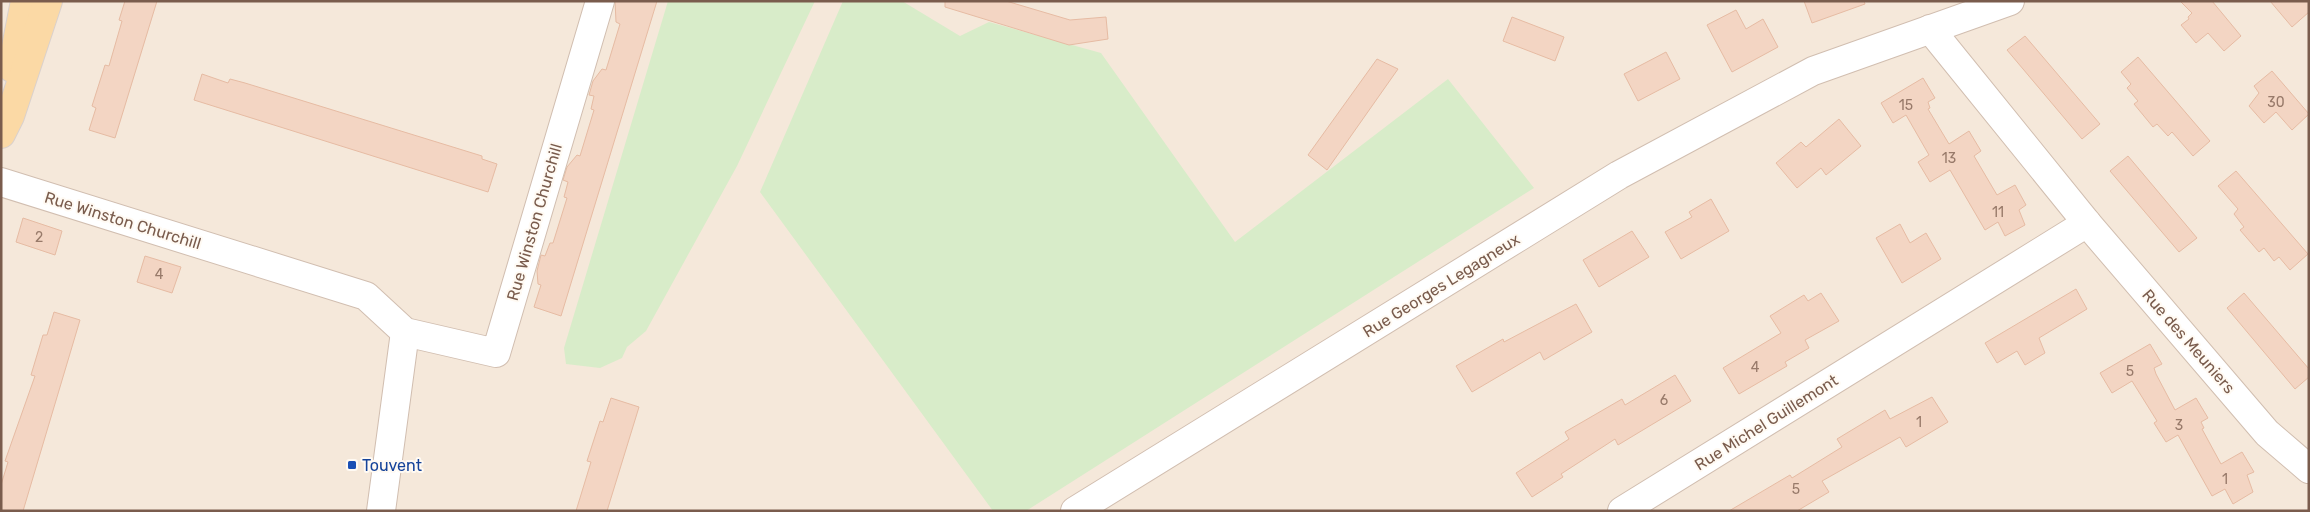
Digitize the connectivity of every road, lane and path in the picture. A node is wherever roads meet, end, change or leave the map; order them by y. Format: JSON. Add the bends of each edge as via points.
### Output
{"nodes":[{"id":1,"x":25,"y":1,"type":"edge"},
{"id":2,"x":48,"y":1,"type":"edge"},
{"id":3,"x":600,"y":1,"type":"edge"},
{"id":4,"x":2010,"y":1,"type":"edge"},
{"id":5,"x":1930,"y":29,"type":"junction"},
{"id":6,"x":1,"y":124,"type":"edge"},
{"id":7,"x":1,"y":134,"type":"edge"},
{"id":8,"x":1,"y":182,"type":"edge"},
{"id":9,"x":2087,"y":222,"type":"junction"},
{"id":10,"x":405,"y":332,"type":"junction"},
{"id":11,"x":2304,"y":456,"type":"edge"},
{"id":12,"x":381,"y":511,"type":"edge"},
{"id":13,"x":1075,"y":511,"type":"edge"},
{"id":14,"x":1622,"y":511,"type":"edge"}],
"edges":[{"from":1,"to":6,"type":"main road"},
{"from":2,"to":7,"type":"main road"},
{"from":3,"to":10,"type":"street","name":"Rue Winston Churchill","via":[[496,353]]},
{"from":4,"to":5,"type":"street"},
{"from":5,"to":9,"type":"street","name":"Rue des Meuniers"},
{"from":5,"to":13,"type":"street","name":"Rue Georges Legagneux","via":[[1813,71],[1619,175]]},
{"from":8,"to":10,"type":"street","name":"Rue Winston Churchill","via":[[366,296]]},
{"from":9,"to":11,"type":"street","name":"Rue des Meuniers","via":[[2267,433]]},
{"from":9,"to":14,"type":"street","name":"Rue Michel Guillemont"},
{"from":10,"to":12,"type":"street"}]}
